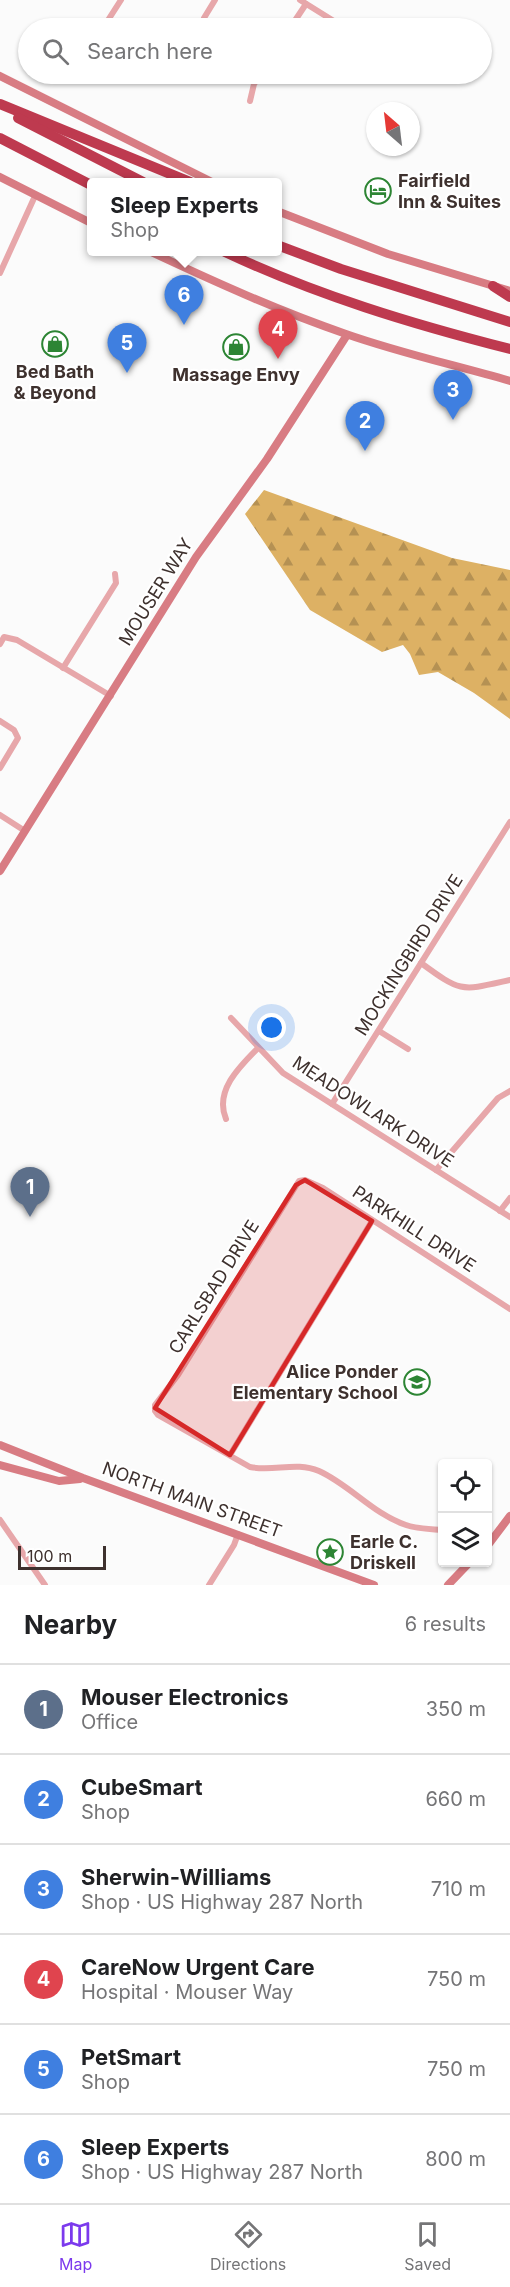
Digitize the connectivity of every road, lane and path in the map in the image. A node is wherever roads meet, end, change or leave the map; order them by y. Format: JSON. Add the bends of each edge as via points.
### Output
{"nodes":[{"id":1,"x":121,"y":0,"type":"edge"},
{"id":2,"x":215,"y":0,"type":"edge"},
{"id":3,"x":303,"y":2,"type":"edge"},
{"id":4,"x":109,"y":18,"type":"edge"},
{"id":5,"x":204,"y":18,"type":"dead end"},
{"id":6,"x":295,"y":18,"type":"edge"},
{"id":7,"x":329,"y":18,"type":"edge"},
{"id":8,"x":0,"y":76,"type":"edge"},
{"id":9,"x":254,"y":84,"type":"edge"},
{"id":10,"x":250,"y":101,"type":"dead end"},
{"id":11,"x":0,"y":104,"type":"edge"},
{"id":12,"x":0,"y":109,"type":"edge"},
{"id":13,"x":0,"y":138,"type":"edge"},
{"id":14,"x":0,"y":177,"type":"edge"},
{"id":15,"x":133,"y":178,"type":"edge"},
{"id":16,"x":178,"y":178,"type":"edge"},
{"id":17,"x":202,"y":178,"type":"edge"},
{"id":18,"x":87,"y":183,"type":"edge"},
{"id":19,"x":35,"y":196,"type":"junction"},
{"id":20,"x":282,"y":213,"type":"edge"},
{"id":21,"x":87,"y":221,"type":"edge"},
{"id":22,"x":282,"y":247,"type":"edge"},
{"id":23,"x":160,"y":256,"type":"edge"},
{"id":24,"x":234,"y":256,"type":"edge"},
{"id":25,"x":0,"y":273,"type":"edge"},
{"id":26,"x":493,"y":286,"type":"junction"},
{"id":27,"x":510,"y":291,"type":"edge"},
{"id":28,"x":510,"y":297,"type":"edge"},
{"id":29,"x":510,"y":322,"type":"edge"},
{"id":30,"x":347,"y":335,"type":"junction"},
{"id":31,"x":510,"y":349,"type":"edge"},
{"id":32,"x":510,"y":381,"type":"edge"},
{"id":33,"x":115,"y":574,"type":"dead end"},
{"id":34,"x":0,"y":644,"type":"edge"},
{"id":35,"x":63,"y":668,"type":"junction"},
{"id":36,"x":111,"y":696,"type":"junction"},
{"id":37,"x":0,"y":721,"type":"edge"},
{"id":38,"x":0,"y":768,"type":"edge"},
{"id":39,"x":0,"y":815,"type":"edge"},
{"id":40,"x":510,"y":822,"type":"edge"},
{"id":41,"x":25,"y":831,"type":"junction"},
{"id":42,"x":0,"y":871,"type":"edge"},
{"id":43,"x":421,"y":963,"type":"junction"},
{"id":44,"x":510,"y":980,"type":"edge"},
{"id":45,"x":231,"y":1018,"type":"dead end"},
{"id":46,"x":379,"y":1031,"type":"junction"},
{"id":47,"x":258,"y":1048,"type":"junction"},
{"id":48,"x":408,"y":1049,"type":"dead end"},
{"id":49,"x":510,"y":1091,"type":"edge"},
{"id":50,"x":332,"y":1104,"type":"junction"},
{"id":51,"x":226,"y":1119,"type":"dead end"},
{"id":52,"x":436,"y":1170,"type":"junction"},
{"id":53,"x":299,"y":1181,"type":"joint"},
{"id":54,"x":510,"y":1198,"type":"edge"},
{"id":55,"x":500,"y":1211,"type":"junction"},
{"id":56,"x":510,"y":1217,"type":"edge"},
{"id":57,"x":372,"y":1221,"type":"junction"},
{"id":58,"x":510,"y":1309,"type":"edge"},
{"id":59,"x":0,"y":1444,"type":"edge"},
{"id":60,"x":230,"y":1455,"type":"junction"},
{"id":61,"x":0,"y":1465,"type":"edge"},
{"id":62,"x":83,"y":1479,"type":"junction"},
{"id":63,"x":510,"y":1516,"type":"edge"},
{"id":64,"x":0,"y":1520,"type":"edge"},
{"id":65,"x":438,"y":1530,"type":"edge"},
{"id":66,"x":238,"y":1534,"type":"junction"},
{"id":67,"x":492,"y":1540,"type":"edge"},
{"id":68,"x":466,"y":1567,"type":"edge"},
{"id":69,"x":45,"y":1585,"type":"edge"},
{"id":70,"x":209,"y":1585,"type":"edge"},
{"id":71,"x":374,"y":1585,"type":"edge"},
{"id":72,"x":448,"y":1585,"type":"edge"}],
"edges":[{"from":1,"to":4,"type":"street"},
{"from":2,"to":5,"type":"street"},
{"from":3,"to":6,"type":"street"},
{"from":3,"to":7,"type":"street"},
{"from":8,"to":17,"type":"main road"},
{"from":9,"to":10,"type":"street"},
{"from":11,"to":16,"type":"highway"},
{"from":12,"to":15,"type":"highway"},
{"from":13,"to":18,"type":"highway"},
{"from":14,"to":19,"type":"main road"},
{"from":19,"to":21,"type":"main road"},
{"from":19,"to":25,"type":"street"},
{"from":20,"to":26,"type":"main road","via":[[388,254]]},
{"from":22,"to":29,"type":"highway"},
{"from":23,"to":30,"type":"main road"},
{"from":24,"to":31,"type":"highway","via":[[391,317]]},
{"from":26,"to":27,"type":"main road"},
{"from":26,"to":28,"type":"highway"},
{"from":30,"to":32,"type":"main road"},
{"from":30,"to":36,"type":"main road","name":"MOUSER WAY","via":[[267,459],[196,557]]},
{"from":33,"to":35,"type":"street","via":[[116,583]]},
{"from":34,"to":35,"type":"street","via":[[4,638],[17,640]]},
{"from":35,"to":36,"type":"street"},
{"from":36,"to":41,"type":"main road","name":"MOUSER WAY"},
{"from":37,"to":38,"type":"street","via":[[18,735]]},
{"from":39,"to":41,"type":"street"},
{"from":40,"to":43,"type":"street","name":"MOCKINGBIRD DRIVE"},
{"from":41,"to":42,"type":"main road","name":"MOUSER WAY"},
{"from":43,"to":44,"type":"street","via":[[447,982],[465,988]]},
{"from":43,"to":46,"type":"street","name":"MOCKINGBIRD DRIVE"},
{"from":45,"to":47,"type":"street","name":"MEADOWLARK DRIVE"},
{"from":46,"to":48,"type":"street"},
{"from":46,"to":50,"type":"street","name":"MOCKINGBIRD DRIVE"},
{"from":47,"to":50,"type":"street","name":"MEADOWLARK DRIVE","via":[[283,1073]]},
{"from":47,"to":51,"type":"street","via":[[225,1090],[222,1105]]},
{"from":49,"to":52,"type":"street","via":[[492,1105]]},
{"from":50,"to":52,"type":"street","name":"MEADOWLARK DRIVE"},
{"from":52,"to":55,"type":"street","name":"MEADOWLARK DRIVE"},
{"from":53,"to":57,"type":"street","name":"PARKHILL DRIVE","via":[[323,1188]]},
{"from":53,"to":60,"type":"street","name":"CARLSBAD DRIVE","via":[[154,1408],[158,1415]]},
{"from":54,"to":55,"type":"street"},
{"from":55,"to":56,"type":"street","name":"MEADOWLARK DRIVE"},
{"from":57,"to":58,"type":"street","name":"PARKHILL DRIVE"},
{"from":57,"to":60,"type":"street"},
{"from":59,"to":62,"type":"main road","name":"NORTH MAIN STREET"},
{"from":60,"to":65,"type":"street","via":[[250,1467],[306,1467],[321,1472],[392,1519]]},
{"from":61,"to":62,"type":"main road","via":[[59,1481]]},
{"from":62,"to":66,"type":"main road","name":"NORTH MAIN STREET"},
{"from":63,"to":67,"type":"main road"},
{"from":64,"to":69,"type":"street"},
{"from":66,"to":70,"type":"street"},
{"from":66,"to":71,"type":"main road","name":"NORTH MAIN STREET"},
{"from":68,"to":72,"type":"main road"}]}
